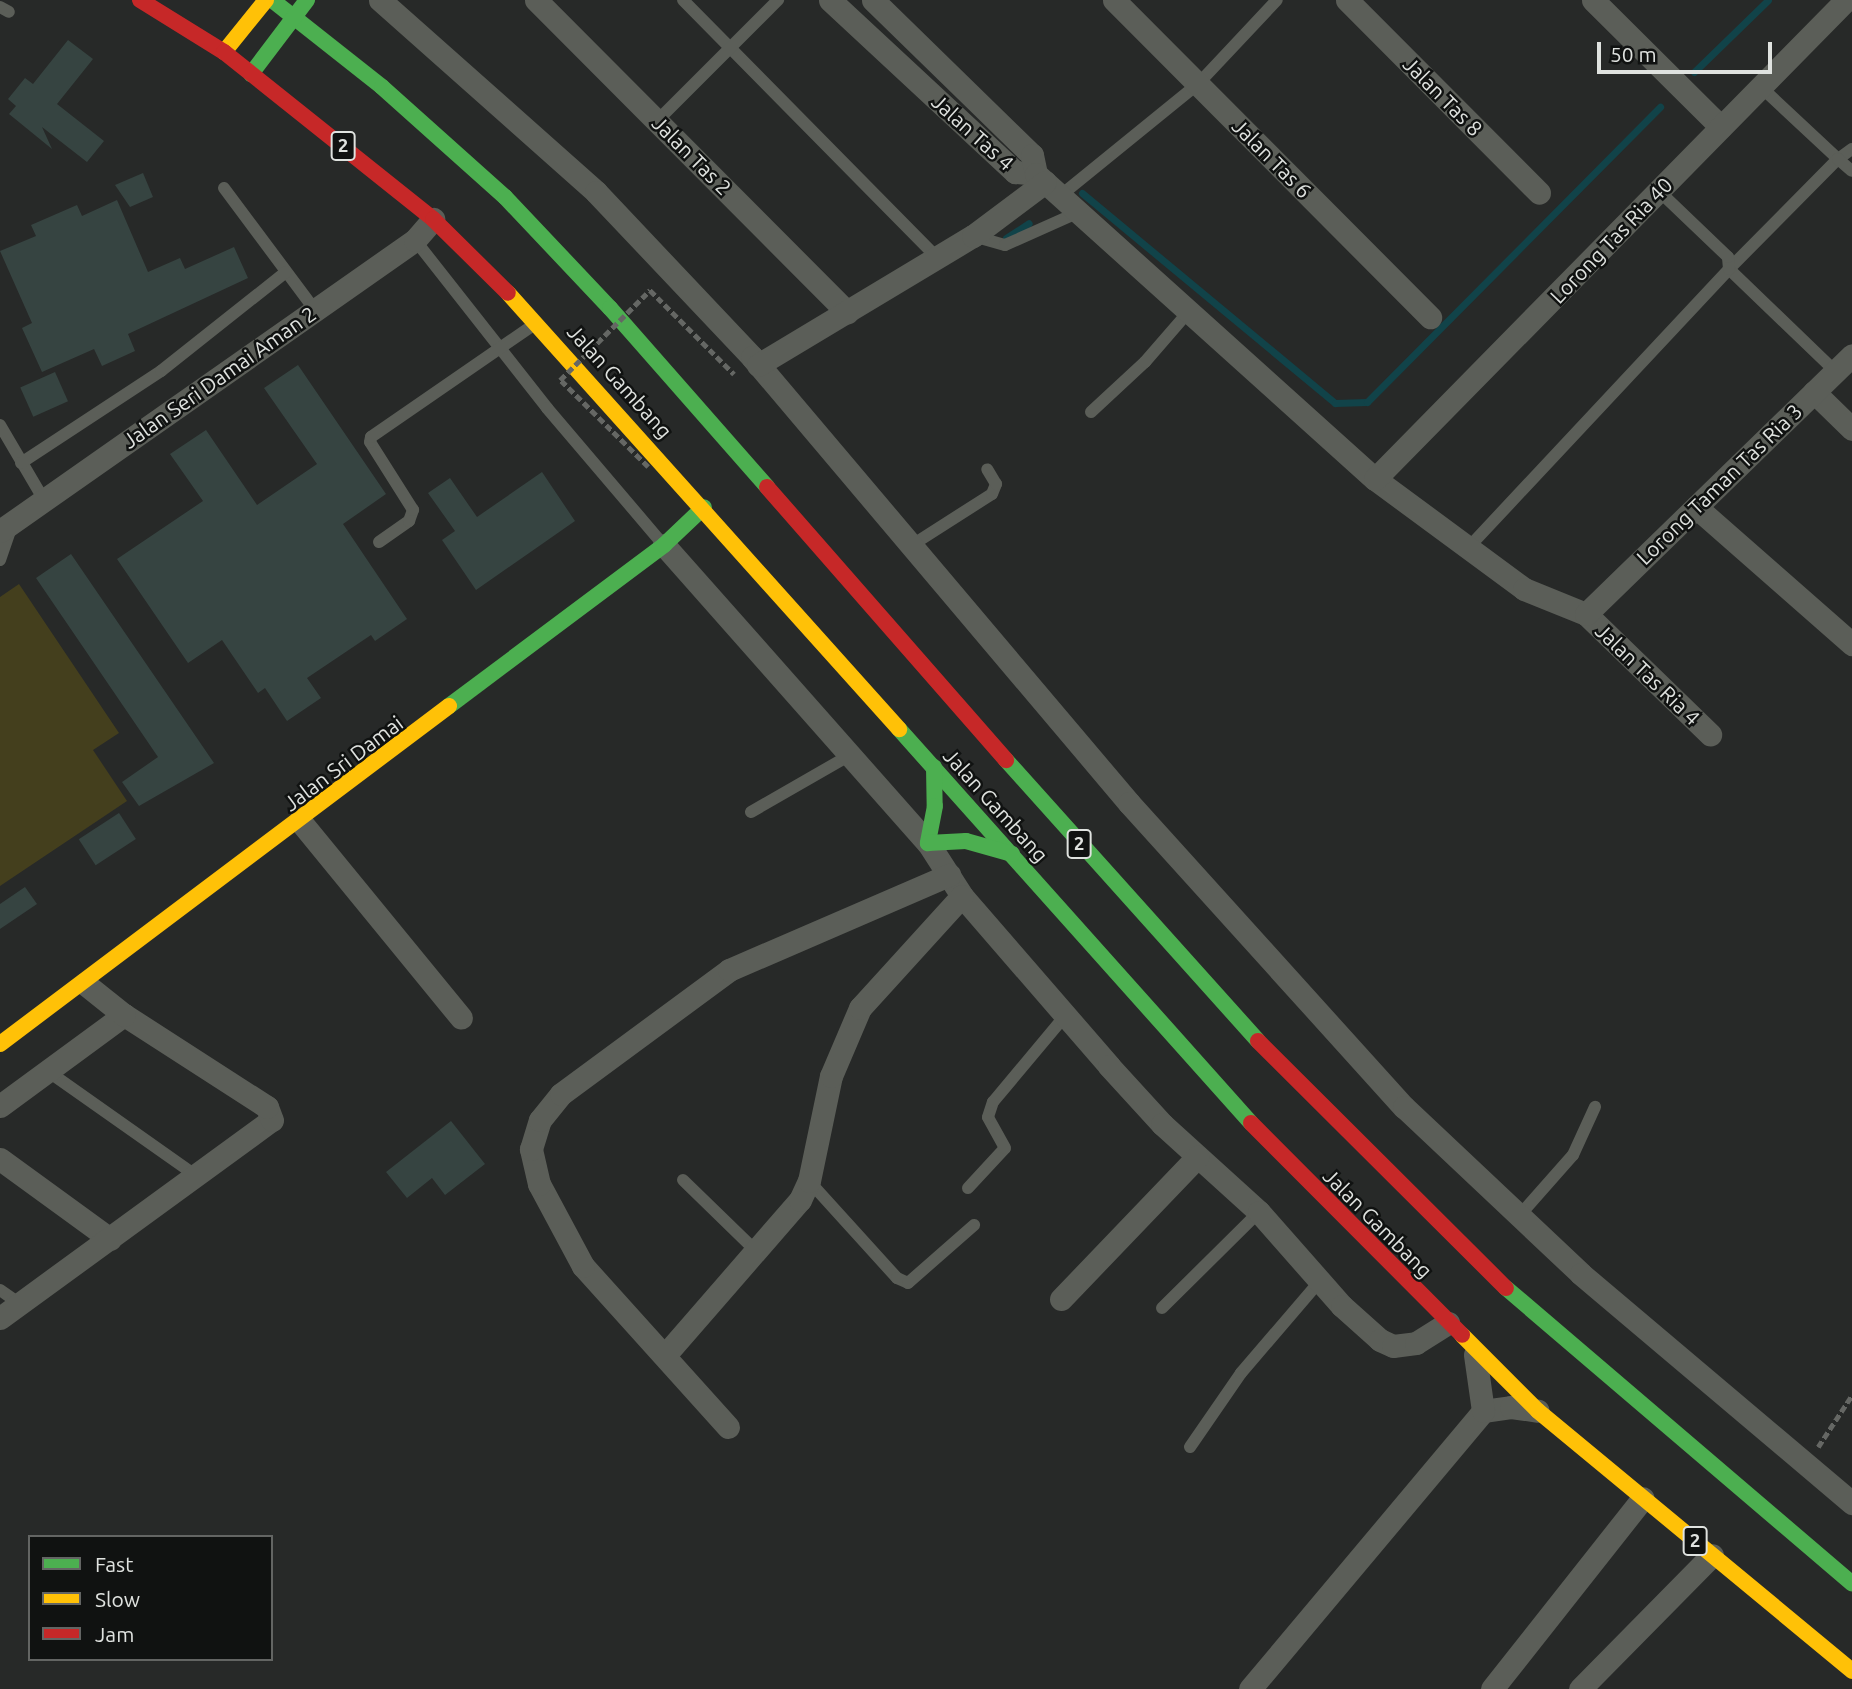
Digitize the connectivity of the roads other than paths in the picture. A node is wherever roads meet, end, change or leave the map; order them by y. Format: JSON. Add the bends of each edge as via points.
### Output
{"nodes":[{"id":1,"x":140,"y":0,"type":"edge"},
{"id":2,"x":266,"y":0,"type":"edge"},
{"id":3,"x":272,"y":0,"type":"edge"},
{"id":4,"x":307,"y":0,"type":"edge"},
{"id":5,"x":318,"y":0,"type":"edge"},
{"id":6,"x":380,"y":0,"type":"edge"},
{"id":7,"x":536,"y":0,"type":"edge"},
{"id":8,"x":683,"y":0,"type":"edge"},
{"id":9,"x":778,"y":0,"type":"edge"},
{"id":10,"x":830,"y":0,"type":"edge"},
{"id":11,"x":873,"y":0,"type":"edge"},
{"id":12,"x":1114,"y":0,"type":"edge"},
{"id":13,"x":1278,"y":0,"type":"edge"},
{"id":14,"x":1347,"y":0,"type":"edge"},
{"id":15,"x":1593,"y":0,"type":"edge"},
{"id":16,"x":1846,"y":0,"type":"edge"},
{"id":17,"x":295,"y":18,"type":"junction"},
{"id":18,"x":730,"y":48,"type":"junction"},
{"id":19,"x":224,"y":52,"type":"junction"},
{"id":20,"x":350,"y":61,"type":"junction"},
{"id":21,"x":251,"y":74,"type":"junction"},
{"id":22,"x":1198,"y":84,"type":"junction"},
{"id":23,"x":1760,"y":87,"type":"junction"},
{"id":24,"x":658,"y":120,"type":"junction"},
{"id":25,"x":1720,"y":127,"type":"junction"},
{"id":26,"x":1852,"y":149,"type":"edge"},
{"id":27,"x":1838,"y":159,"type":"junction"},
{"id":28,"x":1852,"y":171,"type":"edge"},
{"id":29,"x":1047,"y":184,"type":"junction"},
{"id":30,"x":223,"y":188,"type":"dead end"},
{"id":31,"x":1659,"y":191,"type":"junction"},
{"id":32,"x":1539,"y":193,"type":"dead end"},
{"id":33,"x":1079,"y":212,"type":"junction"},
{"id":34,"x":433,"y":219,"type":"junction"},
{"id":35,"x":973,"y":236,"type":"junction"},
{"id":36,"x":415,"y":240,"type":"junction"},
{"id":37,"x":936,"y":257,"type":"junction"},
{"id":38,"x":1729,"y":269,"type":"junction"},
{"id":39,"x":286,"y":272,"type":"junction"},
{"id":40,"x":315,"y":310,"type":"junction"},
{"id":41,"x":1190,"y":310,"type":"junction"},
{"id":42,"x":847,"y":312,"type":"junction"},
{"id":43,"x":1430,"y":317,"type":"dead end"},
{"id":44,"x":538,"y":322,"type":"junction"},
{"id":45,"x":501,"y":348,"type":"junction"},
{"id":46,"x":1852,"y":355,"type":"edge"},
{"id":47,"x":758,"y":365,"type":"junction"},
{"id":48,"x":1835,"y":371,"type":"junction"},
{"id":49,"x":1814,"y":392,"type":"junction"},
{"id":50,"x":1091,"y":412,"type":"dead end"},
{"id":51,"x":0,"y":425,"type":"edge"},
{"id":52,"x":1852,"y":429,"type":"edge"},
{"id":53,"x":22,"y":463,"type":"junction"},
{"id":54,"x":987,"y":469,"type":"dead end"},
{"id":55,"x":1375,"y":479,"type":"junction"},
{"id":56,"x":44,"y":500,"type":"junction"},
{"id":57,"x":704,"y":507,"type":"junction"},
{"id":58,"x":1696,"y":507,"type":"junction"},
{"id":59,"x":6,"y":526,"type":"edge"},
{"id":60,"x":379,"y":542,"type":"dead end"},
{"id":61,"x":664,"y":545,"type":"junction"},
{"id":62,"x":909,"y":547,"type":"junction"},
{"id":63,"x":1469,"y":547,"type":"junction"},
{"id":64,"x":0,"y":560,"type":"edge"},
{"id":65,"x":1587,"y":614,"type":"junction"},
{"id":66,"x":1852,"y":645,"type":"edge"},
{"id":67,"x":1710,"y":734,"type":"dead end"},
{"id":68,"x":852,"y":754,"type":"junction"},
{"id":69,"x":934,"y":767,"type":"junction"},
{"id":70,"x":751,"y":812,"type":"dead end"},
{"id":71,"x":300,"y":821,"type":"junction"},
{"id":72,"x":928,"y":843,"type":"junction"},
{"id":73,"x":1012,"y":854,"type":"junction"},
{"id":74,"x":949,"y":875,"type":"junction"},
{"id":75,"x":962,"y":896,"type":"junction"},
{"id":76,"x":85,"y":984,"type":"junction"},
{"id":77,"x":124,"y":1015,"type":"junction"},
{"id":78,"x":1065,"y":1016,"type":"junction"},
{"id":79,"x":461,"y":1018,"type":"dead end"},
{"id":80,"x":0,"y":1044,"type":"edge"},
{"id":81,"x":49,"y":1072,"type":"junction"},
{"id":82,"x":0,"y":1106,"type":"edge"},
{"id":83,"x":1595,"y":1108,"type":"dead end"},
{"id":84,"x":1197,"y":1157,"type":"junction"},
{"id":85,"x":0,"y":1159,"type":"edge"},
{"id":86,"x":195,"y":1175,"type":"junction"},
{"id":87,"x":683,"y":1180,"type":"dead end"},
{"id":88,"x":809,"y":1181,"type":"junction"},
{"id":89,"x":968,"y":1188,"type":"dead end"},
{"id":90,"x":1259,"y":1212,"type":"junction"},
{"id":91,"x":1519,"y":1216,"type":"junction"},
{"id":92,"x":974,"y":1225,"type":"dead end"},
{"id":93,"x":110,"y":1239,"type":"junction"},
{"id":94,"x":756,"y":1251,"type":"junction"},
{"id":95,"x":1319,"y":1282,"type":"junction"},
{"id":96,"x":0,"y":1290,"type":"edge"},
{"id":97,"x":1061,"y":1299,"type":"dead end"},
{"id":98,"x":20,"y":1304,"type":"junction"},
{"id":99,"x":1162,"y":1308,"type":"dead end"},
{"id":100,"x":0,"y":1318,"type":"edge"},
{"id":101,"x":1448,"y":1323,"type":"junction"},
{"id":102,"x":1473,"y":1349,"type":"junction"},
{"id":103,"x":666,"y":1354,"type":"junction"},
{"id":104,"x":1483,"y":1411,"type":"junction"},
{"id":105,"x":1538,"y":1411,"type":"junction"},
{"id":106,"x":728,"y":1427,"type":"dead end"},
{"id":107,"x":1190,"y":1447,"type":"dead end"},
{"id":108,"x":1643,"y":1498,"type":"junction"},
{"id":109,"x":1852,"y":1503,"type":"edge"},
{"id":110,"x":1712,"y":1555,"type":"junction"},
{"id":111,"x":1852,"y":1583,"type":"edge"},
{"id":112,"x":1852,"y":1671,"type":"edge"},
{"id":113,"x":1502,"y":1686,"type":"edge"},
{"id":114,"x":1250,"y":1689,"type":"edge"},
{"id":115,"x":1580,"y":1689,"type":"edge"}],
"edges":[{"from":1,"to":19,"type":"main road","name":"Jalan Gambang","number":"2"},
{"from":2,"to":19,"type":"main road"},
{"from":3,"to":17,"type":"main road","name":"Jalan Gambang","number":"2"},
{"from":4,"to":17,"type":"main road"},
{"from":5,"to":20,"type":"main road","via":[[318,17]]},
{"from":6,"to":47,"type":"street","via":[[596,192]]},
{"from":7,"to":24,"type":"street","name":"Jalan Tas 2"},
{"from":8,"to":18,"type":"lane"},
{"from":9,"to":18,"type":"lane"},
{"from":10,"to":29,"type":"street","name":"Jalan Tas 4","via":[[1014,172]]},
{"from":11,"to":29,"type":"street","name":"Jalan Tas 4","via":[[1032,155]]},
{"from":12,"to":22,"type":"street","name":"Jalan Tas 6"},
{"from":13,"to":22,"type":"lane"},
{"from":14,"to":32,"type":"street","name":"Jalan Tas 8"},
{"from":15,"to":25,"type":"street"},
{"from":16,"to":23,"type":"street","name":"Lorong Tas Ria 40"},
{"from":17,"to":20,"type":"main road","name":"Jalan Gambang","number":"2"},
{"from":17,"to":21,"type":"main road"},
{"from":18,"to":24,"type":"lane"},
{"from":18,"to":37,"type":"lane"},
{"from":19,"to":21,"type":"main road","name":"Jalan Gambang","number":"2"},
{"from":20,"to":111,"type":"main road","name":"Jalan Gambang","number":"2","via":[[505,197],[610,308],[1301,1089],[1490,1274]]},
{"from":21,"to":34,"type":"main road","name":"Jalan Gambang","number":"2"},
{"from":22,"to":29,"type":"lane"},
{"from":22,"to":43,"type":"street","name":"Jalan Tas 6"},
{"from":23,"to":25,"type":"street","name":"Lorong Tas Ria 40"},
{"from":23,"to":27,"type":"lane"},
{"from":24,"to":42,"type":"street","name":"Jalan Tas 2"},
{"from":25,"to":31,"type":"street","name":"Lorong Tas Ria 40"},
{"from":26,"to":27,"type":"lane"},
{"from":27,"to":28,"type":"lane"},
{"from":27,"to":38,"type":"lane"},
{"from":29,"to":33,"type":"street"},
{"from":29,"to":35,"type":"street"},
{"from":30,"to":39,"type":"lane"},
{"from":31,"to":38,"type":"lane","via":[[1728,257]]},
{"from":31,"to":55,"type":"street","name":"Lorong Tas Ria 40"},
{"from":33,"to":35,"type":"lane","via":[[1005,245]]},
{"from":33,"to":41,"type":"street"},
{"from":34,"to":36,"type":"street","name":"Jalan Seri Damai Aman 2"},
{"from":34,"to":44,"type":"main road","name":"Jalan Gambang","number":"2"},
{"from":35,"to":37,"type":"street"},
{"from":36,"to":40,"type":"street","name":"Jalan Seri Damai Aman 2"},
{"from":36,"to":45,"type":"lane"},
{"from":37,"to":42,"type":"street"},
{"from":38,"to":48,"type":"lane"},
{"from":38,"to":63,"type":"lane"},
{"from":39,"to":40,"type":"lane"},
{"from":39,"to":53,"type":"lane","via":[[160,371]]},
{"from":40,"to":56,"type":"street","name":"Jalan Seri Damai Aman 2"},
{"from":41,"to":50,"type":"lane","via":[[1145,362]]},
{"from":41,"to":55,"type":"street"},
{"from":42,"to":47,"type":"street"},
{"from":44,"to":45,"type":"lane"},
{"from":44,"to":57,"type":"main road","name":"Jalan Gambang","number":"2"},
{"from":45,"to":60,"type":"lane","via":[[371,437],[413,510],[409,521]]},
{"from":45,"to":61,"type":"lane"},
{"from":46,"to":48,"type":"street","name":"Lorong Taman Tas Ria 3"},
{"from":47,"to":62,"type":"street"},
{"from":48,"to":49,"type":"street","name":"Lorong Taman Tas Ria 3"},
{"from":49,"to":52,"type":"street"},
{"from":49,"to":58,"type":"street","name":"Lorong Taman Tas Ria 3"},
{"from":51,"to":53,"type":"lane"},
{"from":53,"to":56,"type":"lane"},
{"from":54,"to":62,"type":"lane","via":[[996,484],[992,494]]},
{"from":55,"to":63,"type":"street"},
{"from":56,"to":59,"type":"street","name":"Jalan Seri Damai Aman 2"},
{"from":57,"to":61,"type":"main road","name":"Jalan Sri Damai"},
{"from":57,"to":69,"type":"main road","name":"Jalan Gambang","number":"2"},
{"from":58,"to":65,"type":"street","name":"Lorong Taman Tas Ria 3"},
{"from":58,"to":66,"type":"street"},
{"from":59,"to":64,"type":"lane"},
{"from":61,"to":68,"type":"street"},
{"from":61,"to":71,"type":"main road","name":"Jalan Sri Damai"},
{"from":62,"to":91,"type":"street","via":[[1129,803],[1395,1097]]},
{"from":63,"to":65,"type":"street","via":[[1524,590]]},
{"from":65,"to":67,"type":"street","name":"Jalan Tas Ria 4"},
{"from":68,"to":70,"type":"lane"},
{"from":68,"to":72,"type":"street"},
{"from":69,"to":72,"type":"main road","via":[[935,806]]},
{"from":69,"to":73,"type":"main road","name":"Jalan Gambang","number":"2"},
{"from":71,"to":76,"type":"main road","name":"Jalan Sri Damai"},
{"from":71,"to":79,"type":"street"},
{"from":72,"to":73,"type":"main road","via":[[966,841]]},
{"from":72,"to":74,"type":"street"},
{"from":73,"to":101,"type":"main road","name":"Jalan Gambang","number":"2","via":[[1212,1084]]},
{"from":74,"to":75,"type":"street"},
{"from":74,"to":103,"type":"street","via":[[729,970],[561,1094],[540,1120],[531,1149],[552,1214],[605,1294]]},
{"from":75,"to":78,"type":"street"},
{"from":75,"to":88,"type":"street","via":[[860,1008],[831,1076]]},
{"from":76,"to":77,"type":"street"},
{"from":76,"to":80,"type":"main road","name":"Jalan Sri Damai"},
{"from":77,"to":81,"type":"street"},
{"from":77,"to":86,"type":"street","via":[[267,1107],[272,1120]]},
{"from":78,"to":84,"type":"street","via":[[1161,1124]]},
{"from":78,"to":89,"type":"lane","via":[[993,1102],[988,1117],[1005,1148]]},
{"from":81,"to":82,"type":"street"},
{"from":81,"to":86,"type":"lane"},
{"from":83,"to":91,"type":"lane","via":[[1569,1161]]},
{"from":84,"to":90,"type":"street"},
{"from":84,"to":97,"type":"street"},
{"from":85,"to":93,"type":"street"},
{"from":86,"to":93,"type":"street"},
{"from":87,"to":94,"type":"lane"},
{"from":88,"to":92,"type":"lane","via":[[897,1278],[908,1283]]},
{"from":88,"to":94,"type":"street","via":[[800,1200]]},
{"from":90,"to":95,"type":"street"},
{"from":90,"to":99,"type":"lane"},
{"from":91,"to":109,"type":"street"},
{"from":93,"to":98,"type":"street"},
{"from":94,"to":103,"type":"street"},
{"from":95,"to":101,"type":"street","via":[[1380,1340],[1393,1346],[1416,1343]]},
{"from":95,"to":107,"type":"lane","via":[[1241,1373]]},
{"from":96,"to":98,"type":"lane"},
{"from":98,"to":100,"type":"street"},
{"from":101,"to":102,"type":"main road","name":"Jalan Gambang","number":"2"},
{"from":102,"to":104,"type":"street"},
{"from":102,"to":105,"type":"main road","name":"Jalan Gambang","number":"2"},
{"from":103,"to":106,"type":"street"},
{"from":104,"to":105,"type":"street","via":[[1511,1407]]},
{"from":104,"to":114,"type":"street"},
{"from":105,"to":108,"type":"main road","name":"Jalan Gambang","number":"2"},
{"from":108,"to":110,"type":"main road","name":"Jalan Gambang","number":"2"},
{"from":108,"to":113,"type":"street"},
{"from":110,"to":112,"type":"main road","name":"Jalan Gambang","number":"2"},
{"from":110,"to":115,"type":"street"}]}
